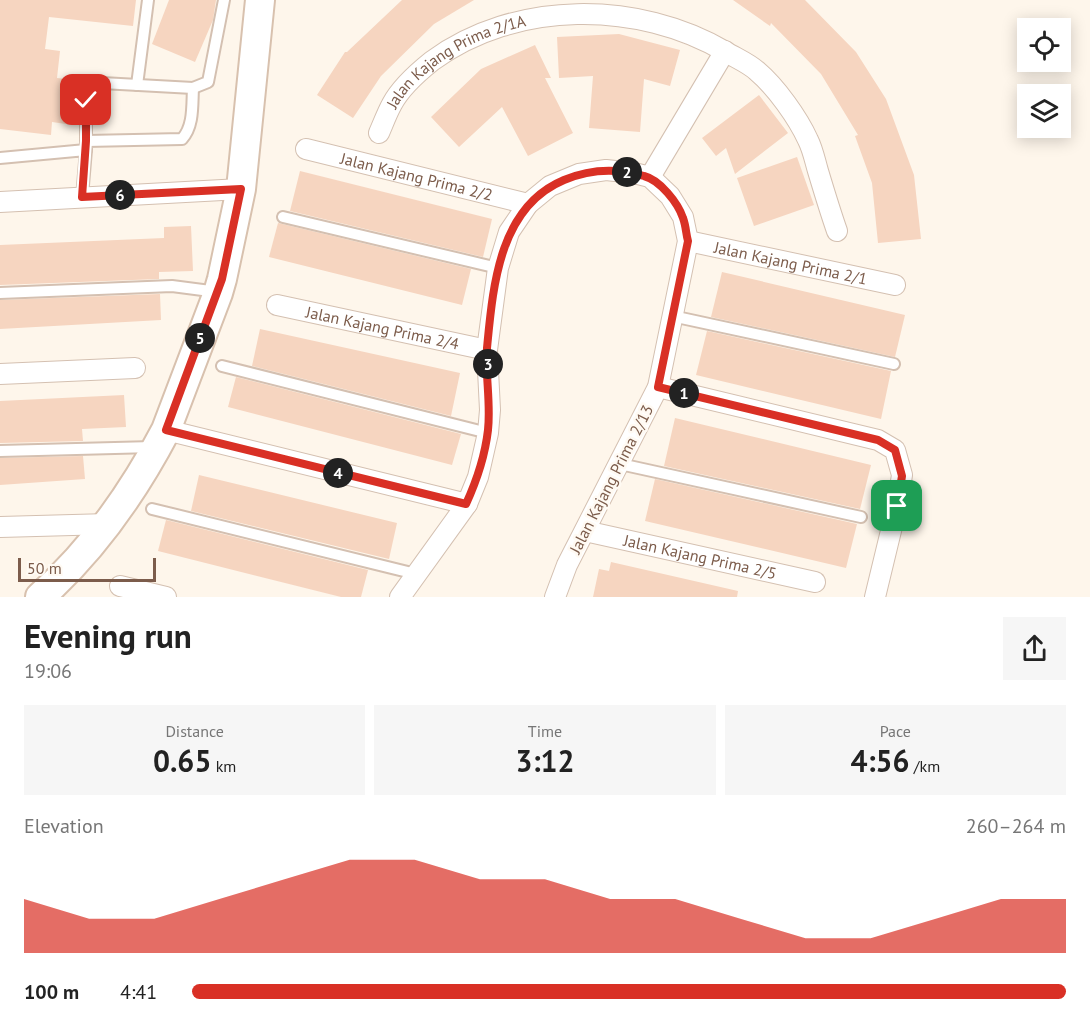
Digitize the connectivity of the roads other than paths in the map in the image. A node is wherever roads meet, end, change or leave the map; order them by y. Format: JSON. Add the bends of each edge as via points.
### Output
{"nodes":[{"id":1,"x":148,"y":0,"type":"edge"},
{"id":2,"x":224,"y":0,"type":"edge"},
{"id":3,"x":260,"y":0,"type":"edge"},
{"id":4,"x":725,"y":51,"type":"junction"},
{"id":5,"x":137,"y":85,"type":"junction"},
{"id":6,"x":193,"y":88,"type":"junction"},
{"id":7,"x":379,"y":133,"type":"dead end"},
{"id":8,"x":86,"y":146,"type":"junction"},
{"id":9,"x":306,"y":149,"type":"dead end"},
{"id":10,"x":0,"y":158,"type":"edge"},
{"id":11,"x":650,"y":177,"type":"junction"},
{"id":12,"x":241,"y":189,"type":"junction"},
{"id":13,"x":82,"y":197,"type":"junction"},
{"id":14,"x":0,"y":202,"type":"edge"},
{"id":15,"x":528,"y":204,"type":"junction"},
{"id":16,"x":283,"y":217,"type":"dead end"},
{"id":17,"x":837,"y":231,"type":"dead end"},
{"id":18,"x":688,"y":241,"type":"junction"},
{"id":19,"x":498,"y":268,"type":"junction"},
{"id":20,"x":894,"y":285,"type":"dead end"},
{"id":21,"x":218,"y":292,"type":"junction"},
{"id":22,"x":0,"y":293,"type":"edge"},
{"id":23,"x":277,"y":305,"type":"dead end"},
{"id":24,"x":672,"y":316,"type":"junction"},
{"id":25,"x":487,"y":350,"type":"junction"},
{"id":26,"x":894,"y":364,"type":"dead end"},
{"id":27,"x":222,"y":366,"type":"dead end"},
{"id":28,"x":135,"y":368,"type":"dead end"},
{"id":29,"x":0,"y":374,"type":"edge"},
{"id":30,"x":658,"y":387,"type":"junction"},
{"id":31,"x":488,"y":433,"type":"junction"},
{"id":32,"x":161,"y":438,"type":"junction"},
{"id":33,"x":0,"y":451,"type":"edge"},
{"id":34,"x":620,"y":464,"type":"junction"},
{"id":35,"x":466,"y":504,"type":"junction"},
{"id":36,"x":152,"y":509,"type":"dead end"},
{"id":37,"x":861,"y":517,"type":"dead end"},
{"id":38,"x":109,"y":524,"type":"junction"},
{"id":39,"x":0,"y":527,"type":"edge"},
{"id":40,"x":585,"y":531,"type":"junction"},
{"id":41,"x":416,"y":574,"type":"junction"},
{"id":42,"x":815,"y":582,"type":"dead end"},
{"id":43,"x":120,"y":586,"type":"dead end"},
{"id":44,"x":40,"y":597,"type":"edge"},
{"id":45,"x":166,"y":597,"type":"edge"},
{"id":46,"x":400,"y":597,"type":"edge"},
{"id":47,"x":555,"y":597,"type":"edge"},
{"id":48,"x":875,"y":597,"type":"edge"}],
"edges":[{"from":1,"to":5,"type":"lane"},
{"from":2,"to":6,"type":"lane","via":[[208,82]]},
{"from":3,"to":12,"type":"street"},
{"from":4,"to":7,"type":"street","name":"Jalan Kajang Prima 2/1A","via":[[712,42],[642,16],[558,12],[513,18],[451,46],[416,74],[392,103]]},
{"from":4,"to":11,"type":"street"},
{"from":4,"to":17,"type":"street","name":"Jalan Kajang Prima 2/1A","via":[[757,70],[808,140]]},
{"from":5,"to":6,"type":"lane"},
{"from":5,"to":8,"type":"lane","via":[[102,83],[88,90]]},
{"from":6,"to":8,"type":"lane","via":[[190,124],[182,139]]},
{"from":8,"to":10,"type":"lane"},
{"from":8,"to":13,"type":"lane"},
{"from":9,"to":15,"type":"street","name":"Jalan Kajang Prima 2/2"},
{"from":11,"to":15,"type":"street","via":[[606,170],[579,174],[550,186]]},
{"from":11,"to":18,"type":"street","name":"Jalan Kajang Prima 2/13","via":[[670,196],[683,217]]},
{"from":12,"to":13,"type":"street"},
{"from":12,"to":21,"type":"street"},
{"from":13,"to":14,"type":"street"},
{"from":15,"to":19,"type":"street","via":[[510,232]]},
{"from":16,"to":19,"type":"lane"},
{"from":18,"to":20,"type":"street","name":"Jalan Kajang Prima 2/1"},
{"from":18,"to":24,"type":"street","name":"Jalan Kajang Prima 2/13"},
{"from":19,"to":25,"type":"street"},
{"from":21,"to":22,"type":"lane","via":[[172,286]]},
{"from":21,"to":32,"type":"street"},
{"from":23,"to":25,"type":"street","name":"Jalan Kajang Prima 2/4"},
{"from":24,"to":26,"type":"lane"},
{"from":24,"to":30,"type":"street","name":"Jalan Kajang Prima 2/13"},
{"from":25,"to":31,"type":"street"},
{"from":27,"to":31,"type":"lane"},
{"from":28,"to":29,"type":"street"},
{"from":30,"to":34,"type":"street","name":"Jalan Kajang Prima 2/13"},
{"from":30,"to":48,"type":"street","via":[[878,440],[895,450],[902,476]]},
{"from":31,"to":35,"type":"street","via":[[478,477]]},
{"from":32,"to":33,"type":"lane"},
{"from":32,"to":35,"type":"street"},
{"from":32,"to":38,"type":"street"},
{"from":34,"to":37,"type":"lane"},
{"from":34,"to":40,"type":"street","name":"Jalan Kajang Prima 2/13"},
{"from":35,"to":41,"type":"street"},
{"from":36,"to":41,"type":"lane"},
{"from":38,"to":39,"type":"street"},
{"from":38,"to":44,"type":"street","via":[[67,573]]},
{"from":40,"to":42,"type":"street","name":"Jalan Kajang Prima 2/5"},
{"from":40,"to":47,"type":"street","name":"Jalan Kajang Prima 2/13"},
{"from":41,"to":46,"type":"street"},
{"from":43,"to":45,"type":"street"}]}
